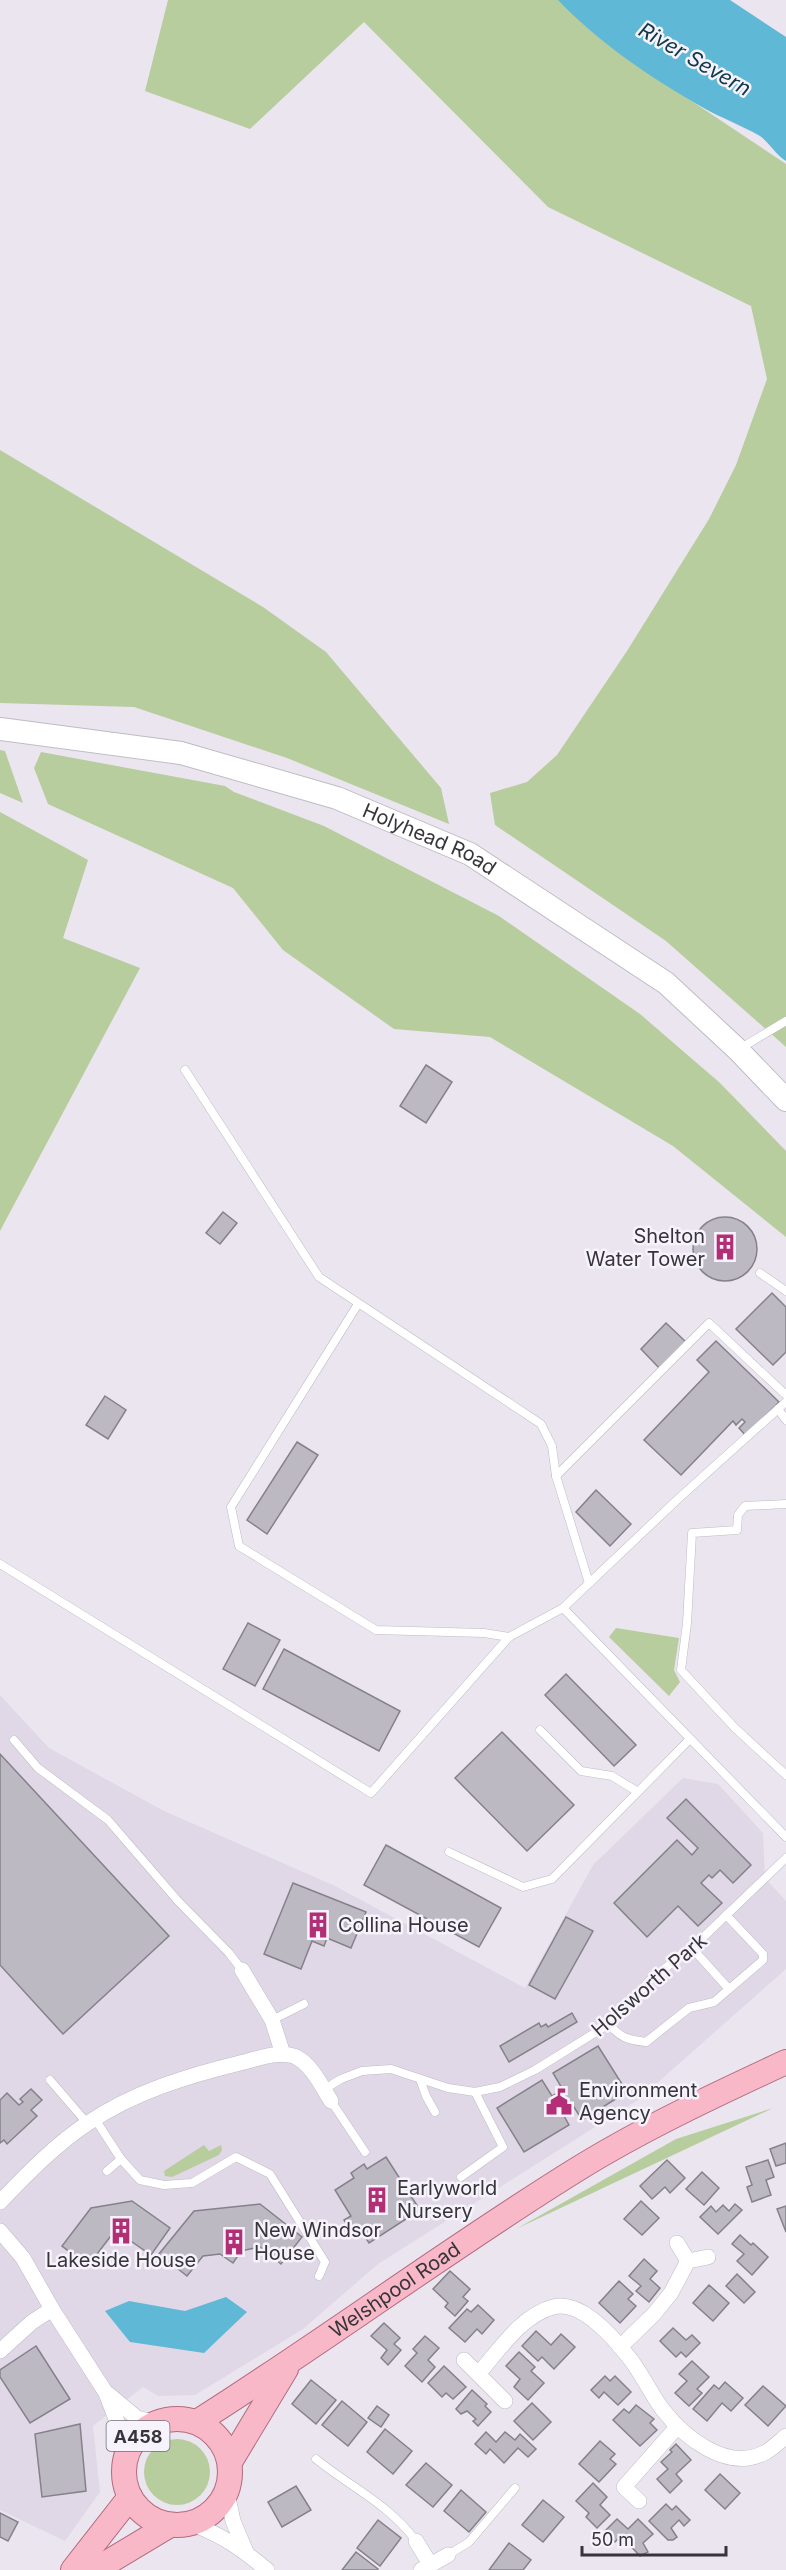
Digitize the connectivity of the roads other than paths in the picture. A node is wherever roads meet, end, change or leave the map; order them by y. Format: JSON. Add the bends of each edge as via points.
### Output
{"nodes":[{"id":1,"x":0,"y":729,"type":"edge"},
{"id":2,"x":786,"y":1022,"type":"edge"},
{"id":3,"x":738,"y":1050,"type":"junction"},
{"id":4,"x":185,"y":1071,"type":"dead end"},
{"id":5,"x":786,"y":1100,"type":"edge"},
{"id":6,"x":760,"y":1273,"type":"dead end"},
{"id":7,"x":786,"y":1291,"type":"edge"},
{"id":8,"x":358,"y":1304,"type":"junction"},
{"id":9,"x":786,"y":1395,"type":"edge"},
{"id":10,"x":786,"y":1402,"type":"edge"},
{"id":11,"x":778,"y":1409,"type":"junction"},
{"id":12,"x":786,"y":1420,"type":"edge"},
{"id":13,"x":556,"y":1476,"type":"junction"},
{"id":14,"x":786,"y":1504,"type":"edge"},
{"id":15,"x":0,"y":1564,"type":"edge"},
{"id":16,"x":589,"y":1583,"type":"junction"},
{"id":17,"x":563,"y":1608,"type":"junction"},
{"id":18,"x":509,"y":1637,"type":"junction"},
{"id":19,"x":540,"y":1730,"type":"dead end"},
{"id":20,"x":690,"y":1739,"type":"junction"},
{"id":21,"x":14,"y":1740,"type":"dead end"},
{"id":22,"x":786,"y":1774,"type":"edge"},
{"id":23,"x":638,"y":1792,"type":"junction"},
{"id":24,"x":786,"y":1838,"type":"edge"},
{"id":25,"x":449,"y":1852,"type":"dead end"},
{"id":26,"x":786,"y":1858,"type":"edge"},
{"id":27,"x":726,"y":1915,"type":"junction"},
{"id":28,"x":692,"y":1948,"type":"junction"},
{"id":29,"x":242,"y":1970,"type":"joint"},
{"id":30,"x":729,"y":1989,"type":"junction"},
{"id":31,"x":304,"y":2004,"type":"dead end"},
{"id":32,"x":272,"y":2020,"type":"junction"},
{"id":33,"x":609,"y":2024,"type":"junction"},
{"id":34,"x":283,"y":2055,"type":"junction"},
{"id":35,"x":786,"y":2062,"type":"edge"},
{"id":36,"x":420,"y":2079,"type":"junction"},
{"id":37,"x":50,"y":2080,"type":"dead end"},
{"id":38,"x":474,"y":2092,"type":"junction"},
{"id":39,"x":327,"y":2095,"type":"junction"},
{"id":40,"x":435,"y":2112,"type":"dead end"},
{"id":41,"x":91,"y":2121,"type":"junction"},
{"id":42,"x":365,"y":2152,"type":"dead end"},
{"id":43,"x":121,"y":2159,"type":"junction"},
{"id":44,"x":106,"y":2171,"type":"dead end"},
{"id":45,"x":461,"y":2176,"type":"dead end"},
{"id":46,"x":0,"y":2202,"type":"edge"},
{"id":47,"x":0,"y":2231,"type":"edge"},
{"id":48,"x":677,"y":2243,"type":"dead end"},
{"id":49,"x":708,"y":2257,"type":"dead end"},
{"id":50,"x":688,"y":2260,"type":"junction"},
{"id":51,"x":319,"y":2276,"type":"dead end"},
{"id":52,"x":52,"y":2309,"type":"junction"},
{"id":53,"x":620,"y":2347,"type":"junction"},
{"id":54,"x":0,"y":2351,"type":"edge"},
{"id":55,"x":464,"y":2360,"type":"dead end"},
{"id":56,"x":290,"y":2363,"type":"junction"},
{"id":57,"x":479,"y":2373,"type":"junction"},
{"id":58,"x":106,"y":2393,"type":"junction"},
{"id":59,"x":505,"y":2401,"type":"dead end"},
{"id":60,"x":196,"y":2422,"type":"junction"},
{"id":61,"x":156,"y":2423,"type":"junction"},
{"id":62,"x":677,"y":2427,"type":"junction"},
{"id":63,"x":786,"y":2436,"type":"edge"},
{"id":64,"x":129,"y":2450,"type":"junction"},
{"id":65,"x":316,"y":2459,"type":"dead end"},
{"id":66,"x":230,"y":2462,"type":"junction"},
{"id":67,"x":515,"y":2488,"type":"dead end"},
{"id":68,"x":227,"y":2493,"type":"junction"},
{"id":69,"x":130,"y":2497,"type":"junction"},
{"id":70,"x":639,"y":2501,"type":"dead end"},
{"id":71,"x":181,"y":2524,"type":"junction"},
{"id":72,"x":417,"y":2541,"type":"joint"},
{"id":73,"x":246,"y":2552,"type":"junction"},
{"id":74,"x":448,"y":2555,"type":"joint"},
{"id":75,"x":425,"y":2567,"type":"edge"},
{"id":76,"x":73,"y":2570,"type":"edge"},
{"id":77,"x":95,"y":2570,"type":"edge"},
{"id":78,"x":267,"y":2570,"type":"edge"}],
"edges":[{"from":1,"to":3,"type":"main road","name":"Holyhead Road","via":[[181,753],[337,798],[470,854],[666,983]]},
{"from":2,"to":3,"type":"lane"},
{"from":3,"to":5,"type":"main road","name":"Holyhead Road"},
{"from":4,"to":8,"type":"lane","via":[[319,1277]]},
{"from":6,"to":7,"type":"lane"},
{"from":8,"to":13,"type":"lane","via":[[541,1424],[552,1446]]},
{"from":8,"to":18,"type":"lane","via":[[231,1507],[239,1546],[376,1630]]},
{"from":9,"to":13,"type":"lane","via":[[710,1323]]},
{"from":10,"to":11,"type":"lane"},
{"from":11,"to":12,"type":"lane"},
{"from":11,"to":16,"type":"lane"},
{"from":13,"to":16,"type":"lane"},
{"from":14,"to":22,"type":"lane","via":[[745,1506],[738,1515],[736,1530],[693,1533],[681,1670],[735,1728]]},
{"from":15,"to":18,"type":"lane","via":[[371,1792]]},
{"from":16,"to":17,"type":"lane"},
{"from":17,"to":18,"type":"lane"},
{"from":17,"to":20,"type":"lane"},
{"from":19,"to":23,"type":"lane","via":[[581,1771],[612,1776]]},
{"from":20,"to":23,"type":"lane"},
{"from":20,"to":24,"type":"lane"},
{"from":21,"to":29,"type":"lane","via":[[38,1768],[108,1820]]},
{"from":23,"to":25,"type":"lane","via":[[552,1879],[523,1887]]},
{"from":26,"to":27,"type":"lane","name":"Holsworth Park"},
{"from":27,"to":28,"type":"lane","name":"Holsworth Park"},
{"from":27,"to":30,"type":"lane","via":[[763,1954],[763,1960]]},
{"from":28,"to":30,"type":"lane"},
{"from":28,"to":33,"type":"lane","name":"Holsworth Park","via":[[653,1977]]},
{"from":29,"to":32,"type":"street"},
{"from":30,"to":33,"type":"lane","via":[[714,2002],[689,2008],[646,2042],[617,2035]]},
{"from":31,"to":32,"type":"lane"},
{"from":32,"to":34,"type":"street"},
{"from":33,"to":38,"type":"lane","name":"Holsworth Park","via":[[535,2070],[500,2087]]},
{"from":34,"to":39,"type":"street","via":[[308,2067]]},
{"from":34,"to":41,"type":"street","via":[[207,2071],[153,2088]]},
{"from":35,"to":56,"type":"main road","name":"Welshpool Road","number":"A458","via":[[707,2099],[578,2169],[406,2280]]},
{"from":36,"to":38,"type":"lane","name":"Holsworth Park"},
{"from":36,"to":39,"type":"lane","name":"Holsworth Park","via":[[391,2069],[373,2070],[341,2079]]},
{"from":36,"to":40,"type":"lane"},
{"from":37,"to":41,"type":"lane"},
{"from":38,"to":45,"type":"lane","via":[[503,2147]]},
{"from":39,"to":42,"type":"lane"},
{"from":41,"to":43,"type":"lane"},
{"from":41,"to":46,"type":"street","via":[[28,2173]]},
{"from":43,"to":44,"type":"lane"},
{"from":43,"to":51,"type":"lane","via":[[140,2180],[164,2185],[192,2183],[236,2157],[270,2174],[325,2262]]},
{"from":47,"to":52,"type":"street","via":[[23,2258]]},
{"from":48,"to":50,"type":"street"},
{"from":49,"to":50,"type":"street"},
{"from":50,"to":53,"type":"street","via":[[665,2300]]},
{"from":52,"to":54,"type":"street"},
{"from":52,"to":58,"type":"street"},
{"from":53,"to":57,"type":"street","via":[[590,2317],[564,2305],[551,2307],[515,2333]]},
{"from":53,"to":62,"type":"street"},
{"from":55,"to":57,"type":"street"},
{"from":56,"to":60,"type":"main road","name":"Welshpool Road","number":"A458"},
{"from":56,"to":66,"type":"main road","name":"Welshpool Road","number":"A458"},
{"from":57,"to":59,"type":"street"},
{"from":58,"to":61,"type":"street","via":[[137,2418]]},
{"from":58,"to":64,"type":"street"},
{"from":60,"to":61,"type":"main road","number":"A458","via":[[177,2418]]},
{"from":60,"to":66,"type":"main road","number":"A458","via":[[213,2431],[224,2444]]},
{"from":61,"to":64,"type":"main road","number":"A458","via":[[139,2434]]},
{"from":62,"to":63,"type":"street","via":[[713,2452],[747,2458],[763,2454]]},
{"from":62,"to":70,"type":"street","via":[[624,2487]]},
{"from":64,"to":69,"type":"main road","number":"A458","via":[[124,2469]]},
{"from":65,"to":72,"type":"lane","via":[[388,2511]]},
{"from":66,"to":68,"type":"main road","name":"Welshpool Road","number":"A458"},
{"from":67,"to":74,"type":"lane","via":[[469,2542]]},
{"from":68,"to":71,"type":"main road","via":[[206,2517]]},
{"from":68,"to":73,"type":"street"},
{"from":69,"to":71,"type":"main road","via":[[146,2516]]},
{"from":69,"to":76,"type":"main road"},
{"from":71,"to":73,"type":"street","via":[[220,2534]]},
{"from":71,"to":77,"type":"main road"},
{"from":72,"to":75,"type":"street"},
{"from":73,"to":78,"type":"street"},
{"from":74,"to":75,"type":"street"}]}
